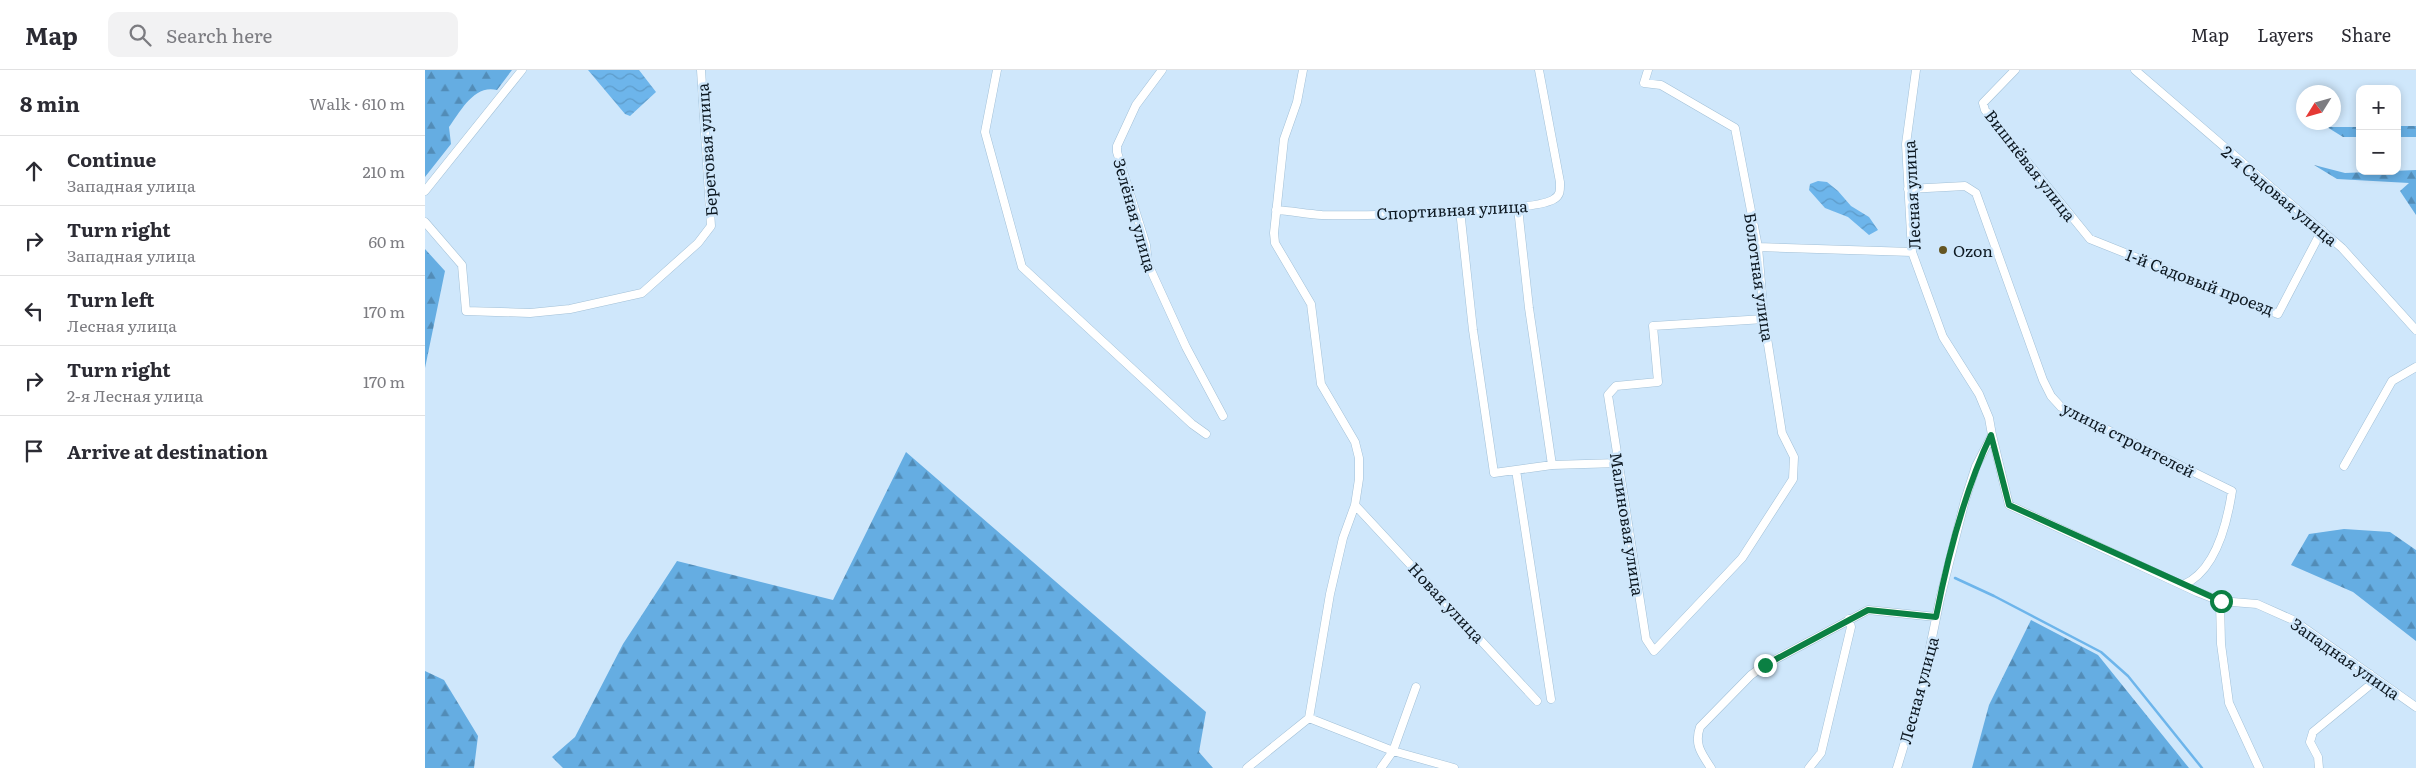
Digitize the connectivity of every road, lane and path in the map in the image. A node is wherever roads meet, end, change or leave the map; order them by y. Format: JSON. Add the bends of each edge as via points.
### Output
{"nodes":[{"id":1,"x":522,"y":70,"type":"edge"},
{"id":2,"x":701,"y":70,"type":"edge"},
{"id":3,"x":997,"y":70,"type":"edge"},
{"id":4,"x":1162,"y":70,"type":"edge"},
{"id":5,"x":1303,"y":70,"type":"edge"},
{"id":6,"x":1539,"y":70,"type":"edge"},
{"id":7,"x":1648,"y":70,"type":"edge"},
{"id":8,"x":1916,"y":70,"type":"edge"},
{"id":9,"x":2015,"y":70,"type":"edge"},
{"id":10,"x":2135,"y":70,"type":"edge"},
{"id":11,"x":1909,"y":189,"type":"junction"},
{"id":12,"x":425,"y":191,"type":"edge"},
{"id":13,"x":1519,"y":208,"type":"junction"},
{"id":14,"x":1276,"y":210,"type":"junction"},
{"id":15,"x":1460,"y":210,"type":"junction"},
{"id":16,"x":425,"y":222,"type":"edge"},
{"id":17,"x":2322,"y":230,"type":"junction"},
{"id":18,"x":2090,"y":239,"type":"joint"},
{"id":19,"x":1759,"y":248,"type":"junction"},
{"id":20,"x":1912,"y":252,"type":"junction"},
{"id":21,"x":1764,"y":318,"type":"junction"},
{"id":22,"x":2416,"y":330,"type":"edge"},
{"id":23,"x":2416,"y":367,"type":"edge"},
{"id":24,"x":1223,"y":416,"type":"dead end"},
{"id":25,"x":1206,"y":434,"type":"dead end"},
{"id":26,"x":1991,"y":435,"type":"junction"},
{"id":27,"x":1618,"y":463,"type":"junction"},
{"id":28,"x":1552,"y":465,"type":"junction"},
{"id":29,"x":2344,"y":466,"type":"dead end"},
{"id":30,"x":1516,"y":470,"type":"junction"},
{"id":31,"x":1793,"y":479,"type":"joint"},
{"id":32,"x":1355,"y":505,"type":"junction"},
{"id":33,"x":2183,"y":585,"type":"junction"},
{"id":34,"x":2221,"y":601,"type":"junction"},
{"id":35,"x":1936,"y":617,"type":"junction"},
{"id":36,"x":1849,"y":619,"type":"junction"},
{"id":37,"x":2370,"y":674,"type":"junction"},
{"id":38,"x":1416,"y":687,"type":"dead end"},
{"id":39,"x":1551,"y":699,"type":"dead end"},
{"id":40,"x":1537,"y":701,"type":"dead end"},
{"id":41,"x":2416,"y":706,"type":"edge"},
{"id":42,"x":1309,"y":718,"type":"junction"},
{"id":43,"x":1393,"y":751,"type":"junction"},
{"id":44,"x":1247,"y":768,"type":"edge"},
{"id":45,"x":1381,"y":768,"type":"edge"},
{"id":46,"x":1454,"y":768,"type":"edge"},
{"id":47,"x":1711,"y":768,"type":"edge"},
{"id":48,"x":1809,"y":768,"type":"edge"},
{"id":49,"x":1897,"y":768,"type":"edge"},
{"id":50,"x":2259,"y":768,"type":"edge"},
{"id":51,"x":2319,"y":768,"type":"edge"}],
"edges":[{"from":1,"to":12,"type":"street"},
{"from":2,"to":16,"type":"street","name":"Береговая улица","via":[[711,226],[698,243],[642,292],[554,311],[467,311],[462,265]]},
{"from":3,"to":25,"type":"street","via":[[985,132],[1022,267]]},
{"from":4,"to":24,"type":"street","name":"Зелёная улица","via":[[1136,105],[1117,152],[1146,245],[1148,264]]},
{"from":5,"to":14,"type":"street","via":[[1297,102],[1284,138]]},
{"from":6,"to":13,"type":"street","name":"Спортивная улица","via":[[1560,191],[1548,203]]},
{"from":7,"to":19,"type":"street","name":"Болотная улица","via":[[1645,83],[1661,85],[1735,128]]},
{"from":8,"to":11,"type":"street","name":"Лесная улица","via":[[1906,144]]},
{"from":9,"to":18,"type":"street","name":"Вишнёвая улица","via":[[1983,103],[1985,110]]},
{"from":10,"to":17,"type":"street","name":"2-я Садовая улица"},
{"from":11,"to":20,"type":"street","name":"Лесная улица"},
{"from":11,"to":33,"type":"street","name":"улица строителей","via":[[1965,186],[1976,193],[2043,380],[2061,407],[2233,491],[2218,542],[2203,572]]},
{"from":13,"to":15,"type":"street","name":"Спортивная улица"},
{"from":13,"to":28,"type":"street","via":[[1529,308]]},
{"from":14,"to":15,"type":"street","name":"Спортивная улица","via":[[1322,215]]},
{"from":14,"to":32,"type":"street","via":[[1273,224],[1275,243],[1311,304],[1321,384],[1355,442],[1359,458]]},
{"from":15,"to":30,"type":"street","via":[[1494,473]]},
{"from":17,"to":18,"type":"street","name":"1-й Садовый проезд","via":[[2279,314]]},
{"from":17,"to":22,"type":"street","name":"2-я Садовая улица"},
{"from":19,"to":20,"type":"street"},
{"from":19,"to":21,"type":"street","name":"Болотная улица"},
{"from":20,"to":26,"type":"street","name":"Лесная улица","via":[[1943,337],[1979,394],[1989,418]]},
{"from":21,"to":27,"type":"street","name":"Малиновая улица","via":[[1653,326],[1658,382],[1615,386],[1608,394]]},
{"from":21,"to":31,"type":"street","name":"Болотная улица","via":[[1782,432],[1794,457]]},
{"from":23,"to":29,"type":"street","via":[[2392,381]]},
{"from":26,"to":33,"type":"street","name":"Западная улица","via":[[2009,505]]},
{"from":26,"to":35,"type":"street","name":"Лесная улица","via":[[1965,500]]},
{"from":27,"to":28,"type":"street"},
{"from":27,"to":31,"type":"street","name":"Малиновая улица","via":[[1646,639],[1654,650],[1742,558]]},
{"from":28,"to":30,"type":"street"},
{"from":30,"to":39,"type":"street"},
{"from":32,"to":40,"type":"street","name":"Новая улица"},
{"from":32,"to":42,"type":"street","via":[[1332,584]]},
{"from":33,"to":34,"type":"street","name":"Западная улица"},
{"from":34,"to":37,"type":"street","name":"Западная улица","via":[[2257,604],[2293,620]]},
{"from":34,"to":50,"type":"street","via":[[2221,644],[2229,703]]},
{"from":35,"to":36,"type":"street","via":[[1877,609]]},
{"from":35,"to":49,"type":"street","name":"Лесная улица","via":[[1922,686]]},
{"from":36,"to":47,"type":"street","via":[[1765,665],[1707,718],[1696,738]]},
{"from":36,"to":48,"type":"street","via":[[1851,627],[1821,753]]},
{"from":37,"to":41,"type":"street","name":"Западная улица"},
{"from":37,"to":51,"type":"street","via":[[2370,685],[2313,732],[2309,742],[2318,758]]},
{"from":38,"to":43,"type":"street"},
{"from":42,"to":43,"type":"street"},
{"from":42,"to":44,"type":"street"},
{"from":43,"to":45,"type":"street"},
{"from":43,"to":46,"type":"street"}]}
